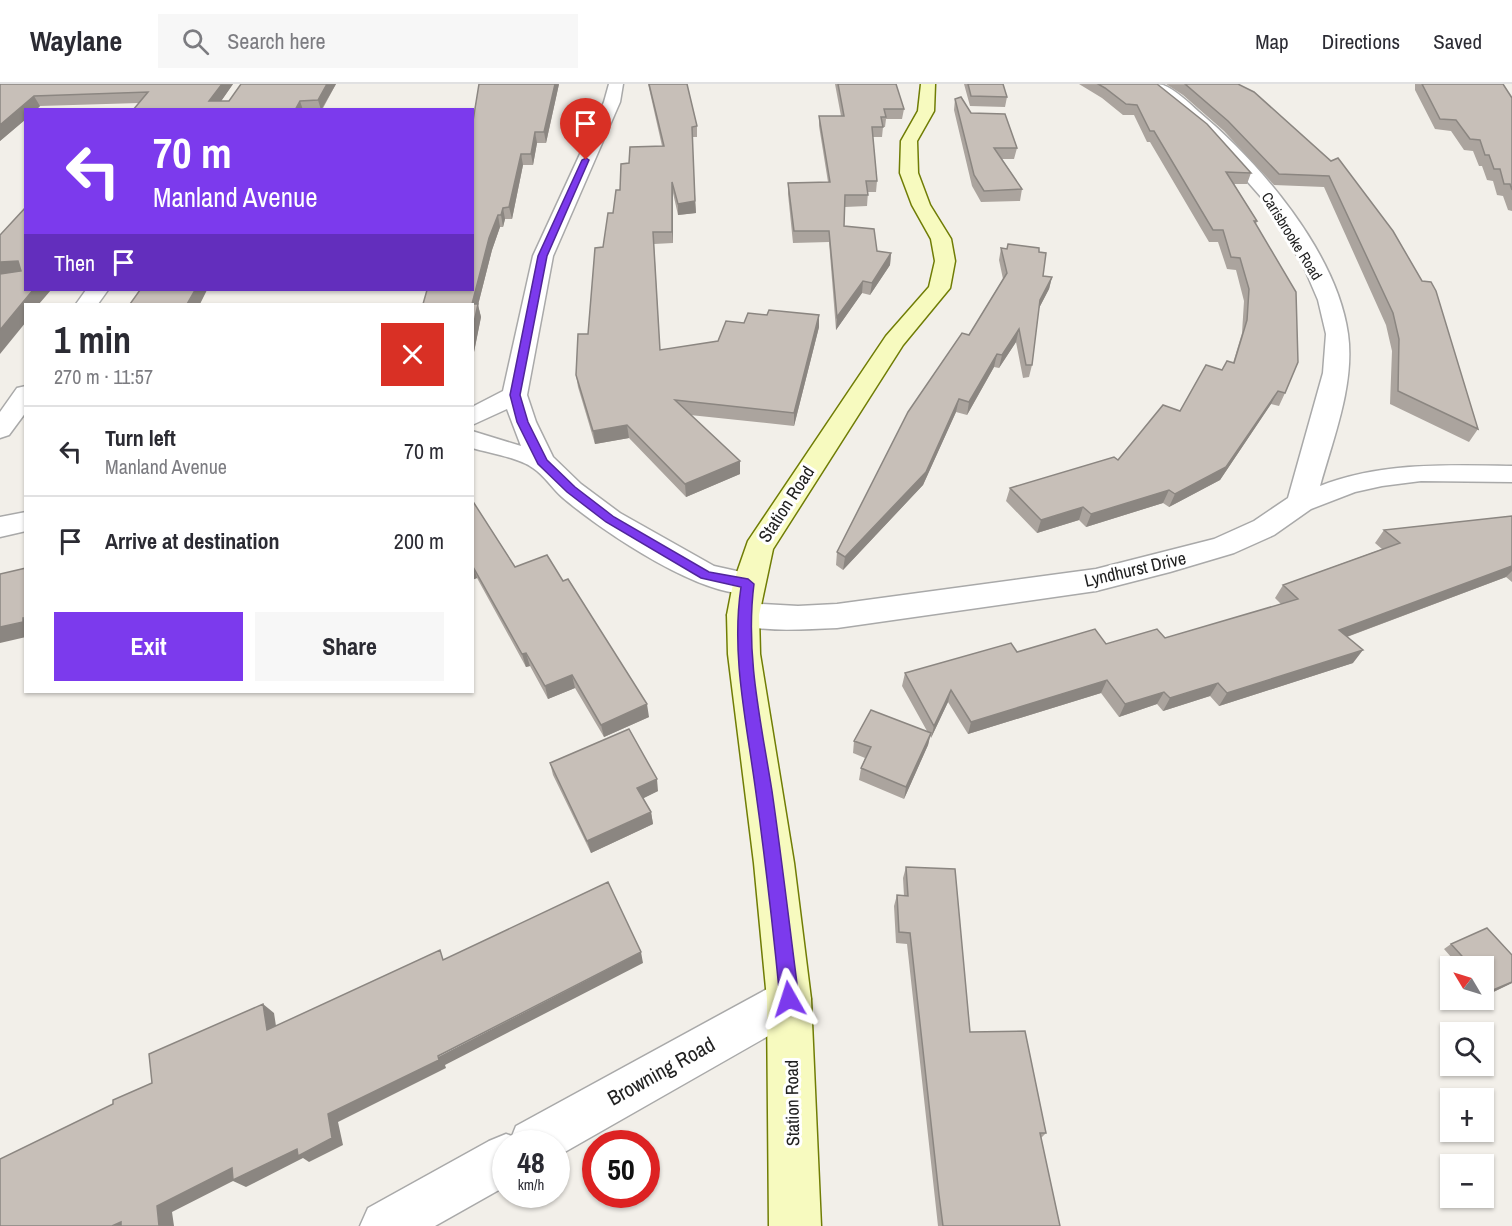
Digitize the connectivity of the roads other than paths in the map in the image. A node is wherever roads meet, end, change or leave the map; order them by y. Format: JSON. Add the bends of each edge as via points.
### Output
{"nodes":[{"id":1,"x":616,"y":84,"type":"edge"},
{"id":2,"x":928,"y":84,"type":"edge"},
{"id":3,"x":1152,"y":84,"type":"edge"},
{"id":4,"x":515,"y":395,"type":"junction"},
{"id":5,"x":24,"y":396,"type":"edge"},
{"id":6,"x":474,"y":416,"type":"edge"},
{"id":7,"x":0,"y":430,"type":"edge"},
{"id":8,"x":474,"y":440,"type":"edge"},
{"id":9,"x":542,"y":461,"type":"junction"},
{"id":10,"x":1512,"y":474,"type":"edge"},
{"id":11,"x":1301,"y":503,"type":"junction"},
{"id":12,"x":24,"y":521,"type":"edge"},
{"id":13,"x":0,"y":527,"type":"edge"},
{"id":14,"x":745,"y":599,"type":"junction"},
{"id":15,"x":789,"y":999,"type":"junction"},
{"id":16,"x":556,"y":1130,"type":"edge"},
{"id":17,"x":492,"y":1166,"type":"edge"},
{"id":18,"x":386,"y":1226,"type":"edge"},
{"id":19,"x":795,"y":1226,"type":"edge"}],
"edges":[{"from":1,"to":4,"type":"street","via":[[612,102],[543,256]]},
{"from":2,"to":14,"type":"main road","name":"Station Road","via":[[926,111],[909,141],[909,173],[921,205],[941,239],[945,261],[939,288],[894,340],[796,487],[758,548]]},
{"from":3,"to":11,"type":"street","name":"Carisbrooke Road","via":[[1190,110],[1244,165],[1277,207],[1327,295],[1337,335],[1336,372]]},
{"from":4,"to":6,"type":"street"},
{"from":4,"to":9,"type":"street"},
{"from":5,"to":7,"type":"street"},
{"from":8,"to":9,"type":"street"},
{"from":9,"to":14,"type":"street","name":"Lyndhurst Drive","via":[[610,520]]},
{"from":10,"to":11,"type":"street","name":"Lyndhurst Drive","via":[[1421,473],[1382,477],[1347,485]]},
{"from":11,"to":14,"type":"street","name":"Lyndhurst Drive","via":[[1264,528],[1224,546],[1096,580],[837,616],[798,618]]},
{"from":12,"to":13,"type":"street"},
{"from":14,"to":15,"type":"main road","name":"Station Road","via":[[744,654]]},
{"from":15,"to":16,"type":"street","name":"Browning Road"},
{"from":15,"to":19,"type":"main road","name":"Station Road"},
{"from":17,"to":18,"type":"street"}]}
